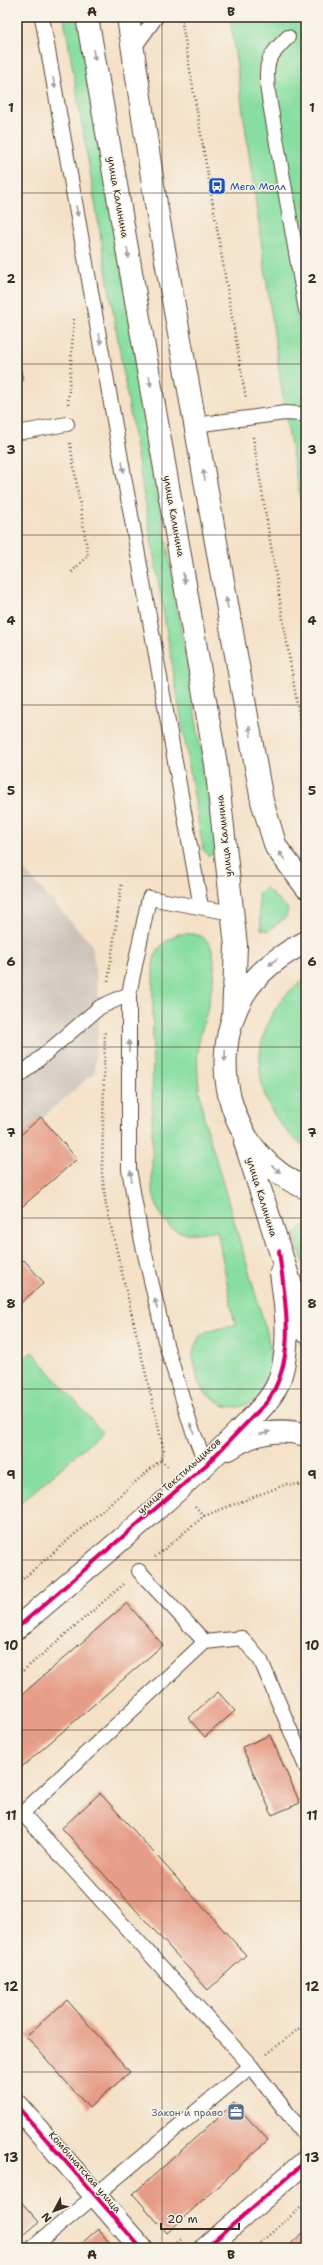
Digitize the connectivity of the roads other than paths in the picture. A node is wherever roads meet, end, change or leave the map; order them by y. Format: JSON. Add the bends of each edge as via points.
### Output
{"nodes":[{"id":1,"x":42,"y":17,"type":"edge"},
{"id":2,"x":87,"y":17,"type":"edge"},
{"id":3,"x":128,"y":17,"type":"edge"},
{"id":4,"x":156,"y":17,"type":"edge"},
{"id":5,"x":288,"y":37,"type":"dead end"},
{"id":6,"x":133,"y":49,"type":"junction"},
{"id":7,"x":306,"y":310,"type":"edge"},
{"id":8,"x":304,"y":415,"type":"edge"},
{"id":9,"x":67,"y":424,"type":"road end"},
{"id":10,"x":196,"y":425,"type":"junction"},
{"id":11,"x":17,"y":433,"type":"edge"},
{"id":12,"x":306,"y":887,"type":"edge"},
{"id":13,"x":201,"y":907,"type":"junction"},
{"id":14,"x":232,"y":913,"type":"junction"},
{"id":15,"x":306,"y":942,"type":"edge"},
{"id":16,"x":129,"y":994,"type":"junction"},
{"id":17,"x":233,"y":1018,"type":"junction"},
{"id":18,"x":17,"y":1078,"type":"edge"},
{"id":19,"x":241,"y":1130,"type":"junction"},
{"id":20,"x":306,"y":1188,"type":"edge"},
{"id":21,"x":279,"y":1251,"type":"junction"},
{"id":22,"x":306,"y":1332,"type":"edge"},
{"id":23,"x":306,"y":1434,"type":"edge"},
{"id":24,"x":206,"y":1465,"type":"junction"},
{"id":25,"x":139,"y":1570,"type":"dead end"},
{"id":26,"x":17,"y":1628,"type":"edge"},
{"id":27,"x":205,"y":1642,"type":"junction"},
{"id":28,"x":306,"y":1767,"type":"edge"},
{"id":29,"x":20,"y":1816,"type":"edge"},
{"id":30,"x":251,"y":2066,"type":"junction"},
{"id":31,"x":17,"y":2106,"type":"edge"},
{"id":32,"x":306,"y":2137,"type":"edge"},
{"id":33,"x":306,"y":2161,"type":"edge"},
{"id":34,"x":94,"y":2194,"type":"junction"},
{"id":35,"x":208,"y":2247,"type":"edge"},
{"id":36,"x":32,"y":2248,"type":"edge"},
{"id":37,"x":141,"y":2248,"type":"edge"}],
"edges":[{"from":1,"to":13,"type":"lane","one_way":true},
{"from":2,"to":14,"type":"main road","name":"улица Калинина","one_way":true,"via":[[216,764]]},
{"from":3,"to":6,"type":"main road"},
{"from":4,"to":6,"type":"lane"},
{"from":5,"to":7,"type":"lane","via":[[272,54],[266,68]]},
{"from":6,"to":10,"type":"main road","via":[[156,204]]},
{"from":8,"to":10,"type":"lane","via":[[285,413]]},
{"from":9,"to":11,"type":"lane"},
{"from":12,"to":10,"type":"main road","one_way":true,"via":[[276,846],[262,801]]},
{"from":13,"to":14,"type":"lane"},
{"from":13,"to":16,"type":"lane","via":[[149,898]]},
{"from":14,"to":17,"type":"main road","name":"улица Калинина","via":[[236,946]]},
{"from":15,"to":17,"type":"main road","one_way":true,"via":[[284,953],[262,971],[244,994]]},
{"from":16,"to":18,"type":"lane","via":[[106,1004]]},
{"from":24,"to":16,"type":"lane","one_way":true,"via":[[190,1426],[164,1341],[129,1169]]},
{"from":17,"to":19,"type":"main road","name":"улица Калинина","one_way":true,"via":[[226,1044],[224,1070],[230,1099]]},
{"from":19,"to":20,"type":"main road","one_way":true,"via":[[266,1162],[292,1182]]},
{"from":19,"to":21,"type":"main road","name":"улица Калинина"},
{"from":21,"to":22,"type":"main road","name":"улица Калинина"},
{"from":21,"to":24,"type":"main road","name":"улица Текстильщиков","via":[[288,1324],[280,1379],[267,1402]]},
{"from":24,"to":23,"type":"main road","name":"улица Текстильщиков","one_way":true,"via":[[244,1441],[268,1431],[285,1430]]},
{"from":24,"to":26,"type":"main road","name":"улица Текстильщиков"},
{"from":25,"to":27,"type":"lane"},
{"from":27,"to":28,"type":"lane","via":[[242,1638],[261,1661]]},
{"from":27,"to":29,"type":"lane"},
{"from":29,"to":30,"type":"lane"},
{"from":30,"to":32,"type":"lane"},
{"from":30,"to":34,"type":"lane"},
{"from":31,"to":34,"type":"main road","name":"Комбинатская улица"},
{"from":33,"to":35,"type":"main road"},
{"from":34,"to":36,"type":"lane"},
{"from":34,"to":37,"type":"main road","name":"Комбинатская улица"}]}
